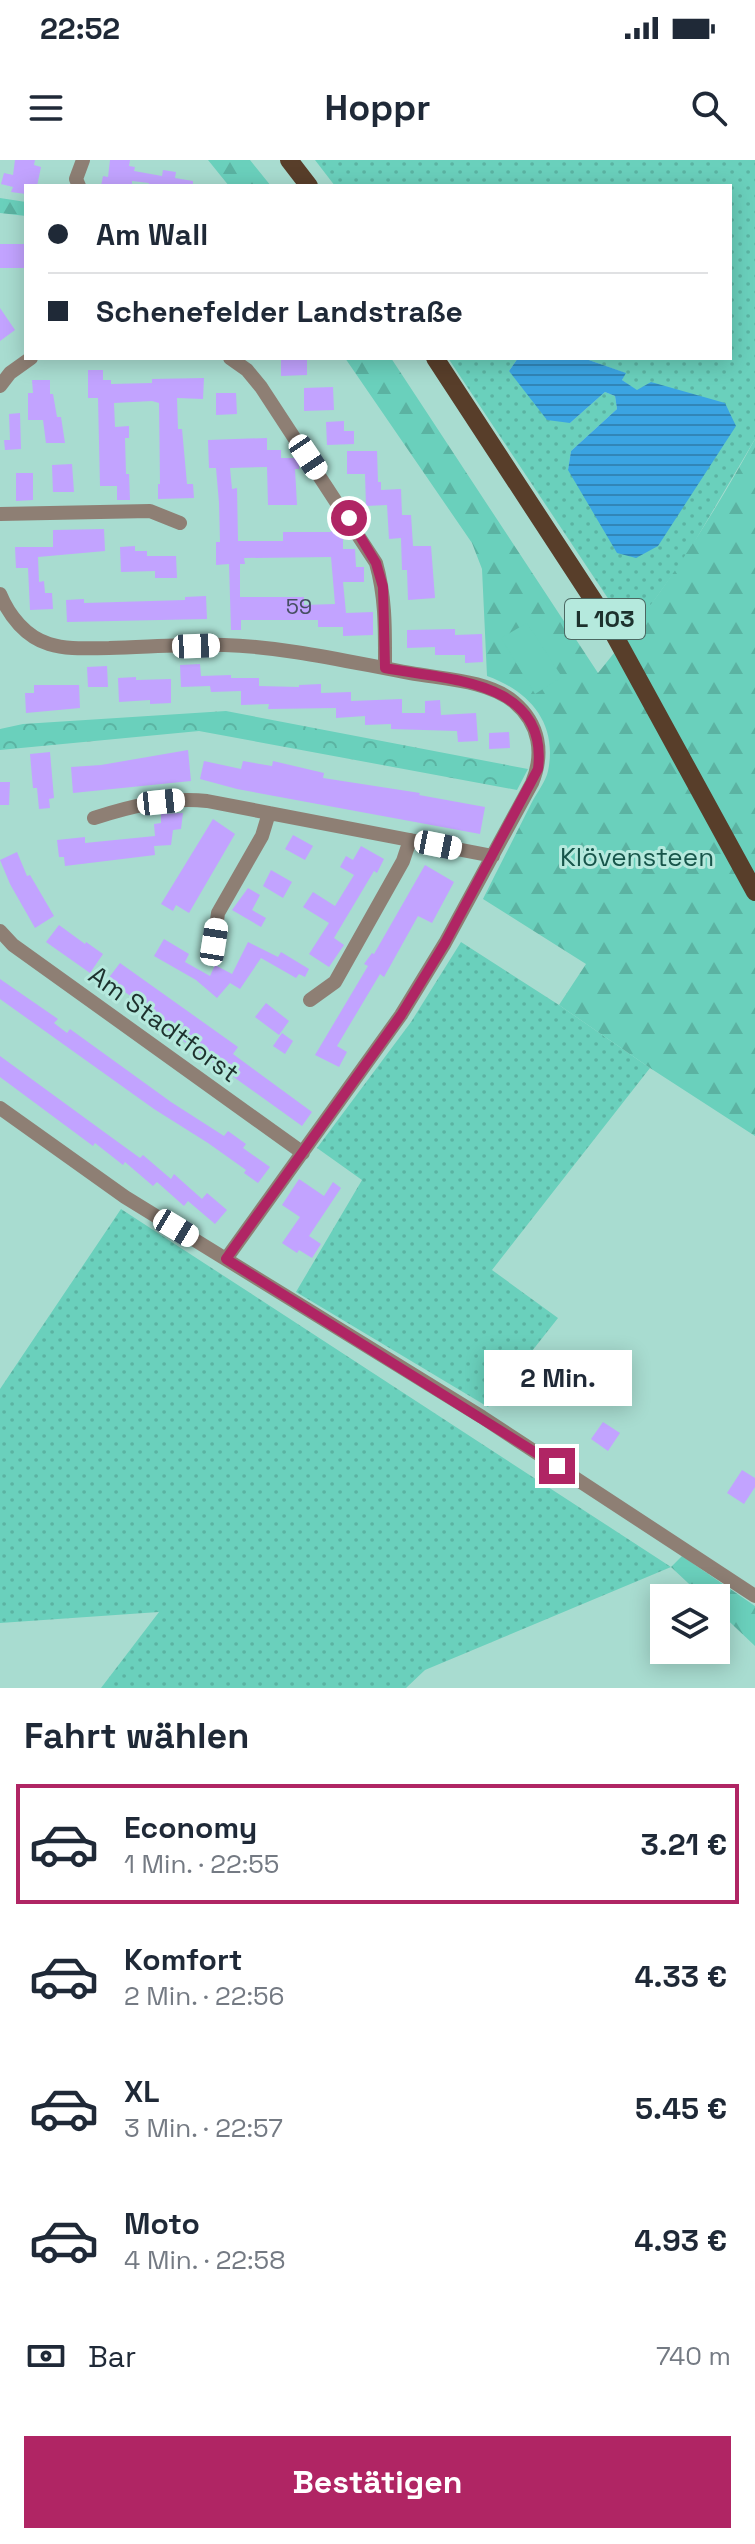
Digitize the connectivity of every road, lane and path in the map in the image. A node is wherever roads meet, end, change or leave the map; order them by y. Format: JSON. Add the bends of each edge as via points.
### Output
{"nodes":[{"id":1,"x":83,"y":160,"type":"edge"},
{"id":2,"x":289,"y":160,"type":"edge"},
{"id":3,"x":78,"y":184,"type":"edge"},
{"id":4,"x":307,"y":184,"type":"edge"},
{"id":5,"x":28,"y":360,"type":"edge"},
{"id":6,"x":233,"y":360,"type":"edge"},
{"id":7,"x":436,"y":360,"type":"edge"},
{"id":8,"x":0,"y":386,"type":"edge"},
{"id":9,"x":0,"y":514,"type":"edge"},
{"id":10,"x":180,"y":523,"type":"dead end"},
{"id":11,"x":0,"y":594,"type":"edge"},
{"id":12,"x":385,"y":668,"type":"junction"},
{"id":13,"x":269,"y":813,"type":"junction"},
{"id":14,"x":94,"y":818,"type":"dead end"},
{"id":15,"x":410,"y":840,"type":"junction"},
{"id":16,"x":493,"y":856,"type":"junction"},
{"id":17,"x":755,"y":892,"type":"edge"},
{"id":18,"x":0,"y":931,"type":"edge"},
{"id":19,"x":214,"y":942,"type":"dead end"},
{"id":20,"x":310,"y":1000,"type":"dead end"},
{"id":21,"x":0,"y":1108,"type":"edge"},
{"id":22,"x":303,"y":1153,"type":"junction"},
{"id":23,"x":226,"y":1259,"type":"junction"},
{"id":24,"x":755,"y":1596,"type":"edge"}],
"edges":[{"from":1,"to":3,"type":"street"},
{"from":2,"to":4,"type":"main road"},
{"from":5,"to":8,"type":"street"},
{"from":6,"to":12,"type":"street","via":[[261,387],[376,563],[383,587]]},
{"from":7,"to":17,"type":"main road","number":"L 103","via":[[605,618]]},
{"from":9,"to":10,"type":"street","via":[[150,511]]},
{"from":11,"to":12,"type":"street","via":[[6,609],[30,635],[62,648],[225,645]]},
{"from":12,"to":16,"type":"street","via":[[476,685],[512,700],[536,730],[538,769]]},
{"from":13,"to":14,"type":"street","via":[[188,799],[134,805]]},
{"from":13,"to":15,"type":"street"},
{"from":13,"to":19,"type":"street","via":[[262,836],[218,913]]},
{"from":15,"to":16,"type":"street"},
{"from":15,"to":20,"type":"street","via":[[335,982]]},
{"from":16,"to":22,"type":"street","via":[[401,1015]]},
{"from":18,"to":22,"type":"street","name":"Am Stadtforst"},
{"from":21,"to":23,"type":"street","via":[[125,1197]]},
{"from":22,"to":23,"type":"street"},
{"from":23,"to":24,"type":"street","via":[[482,1417]]}]}
